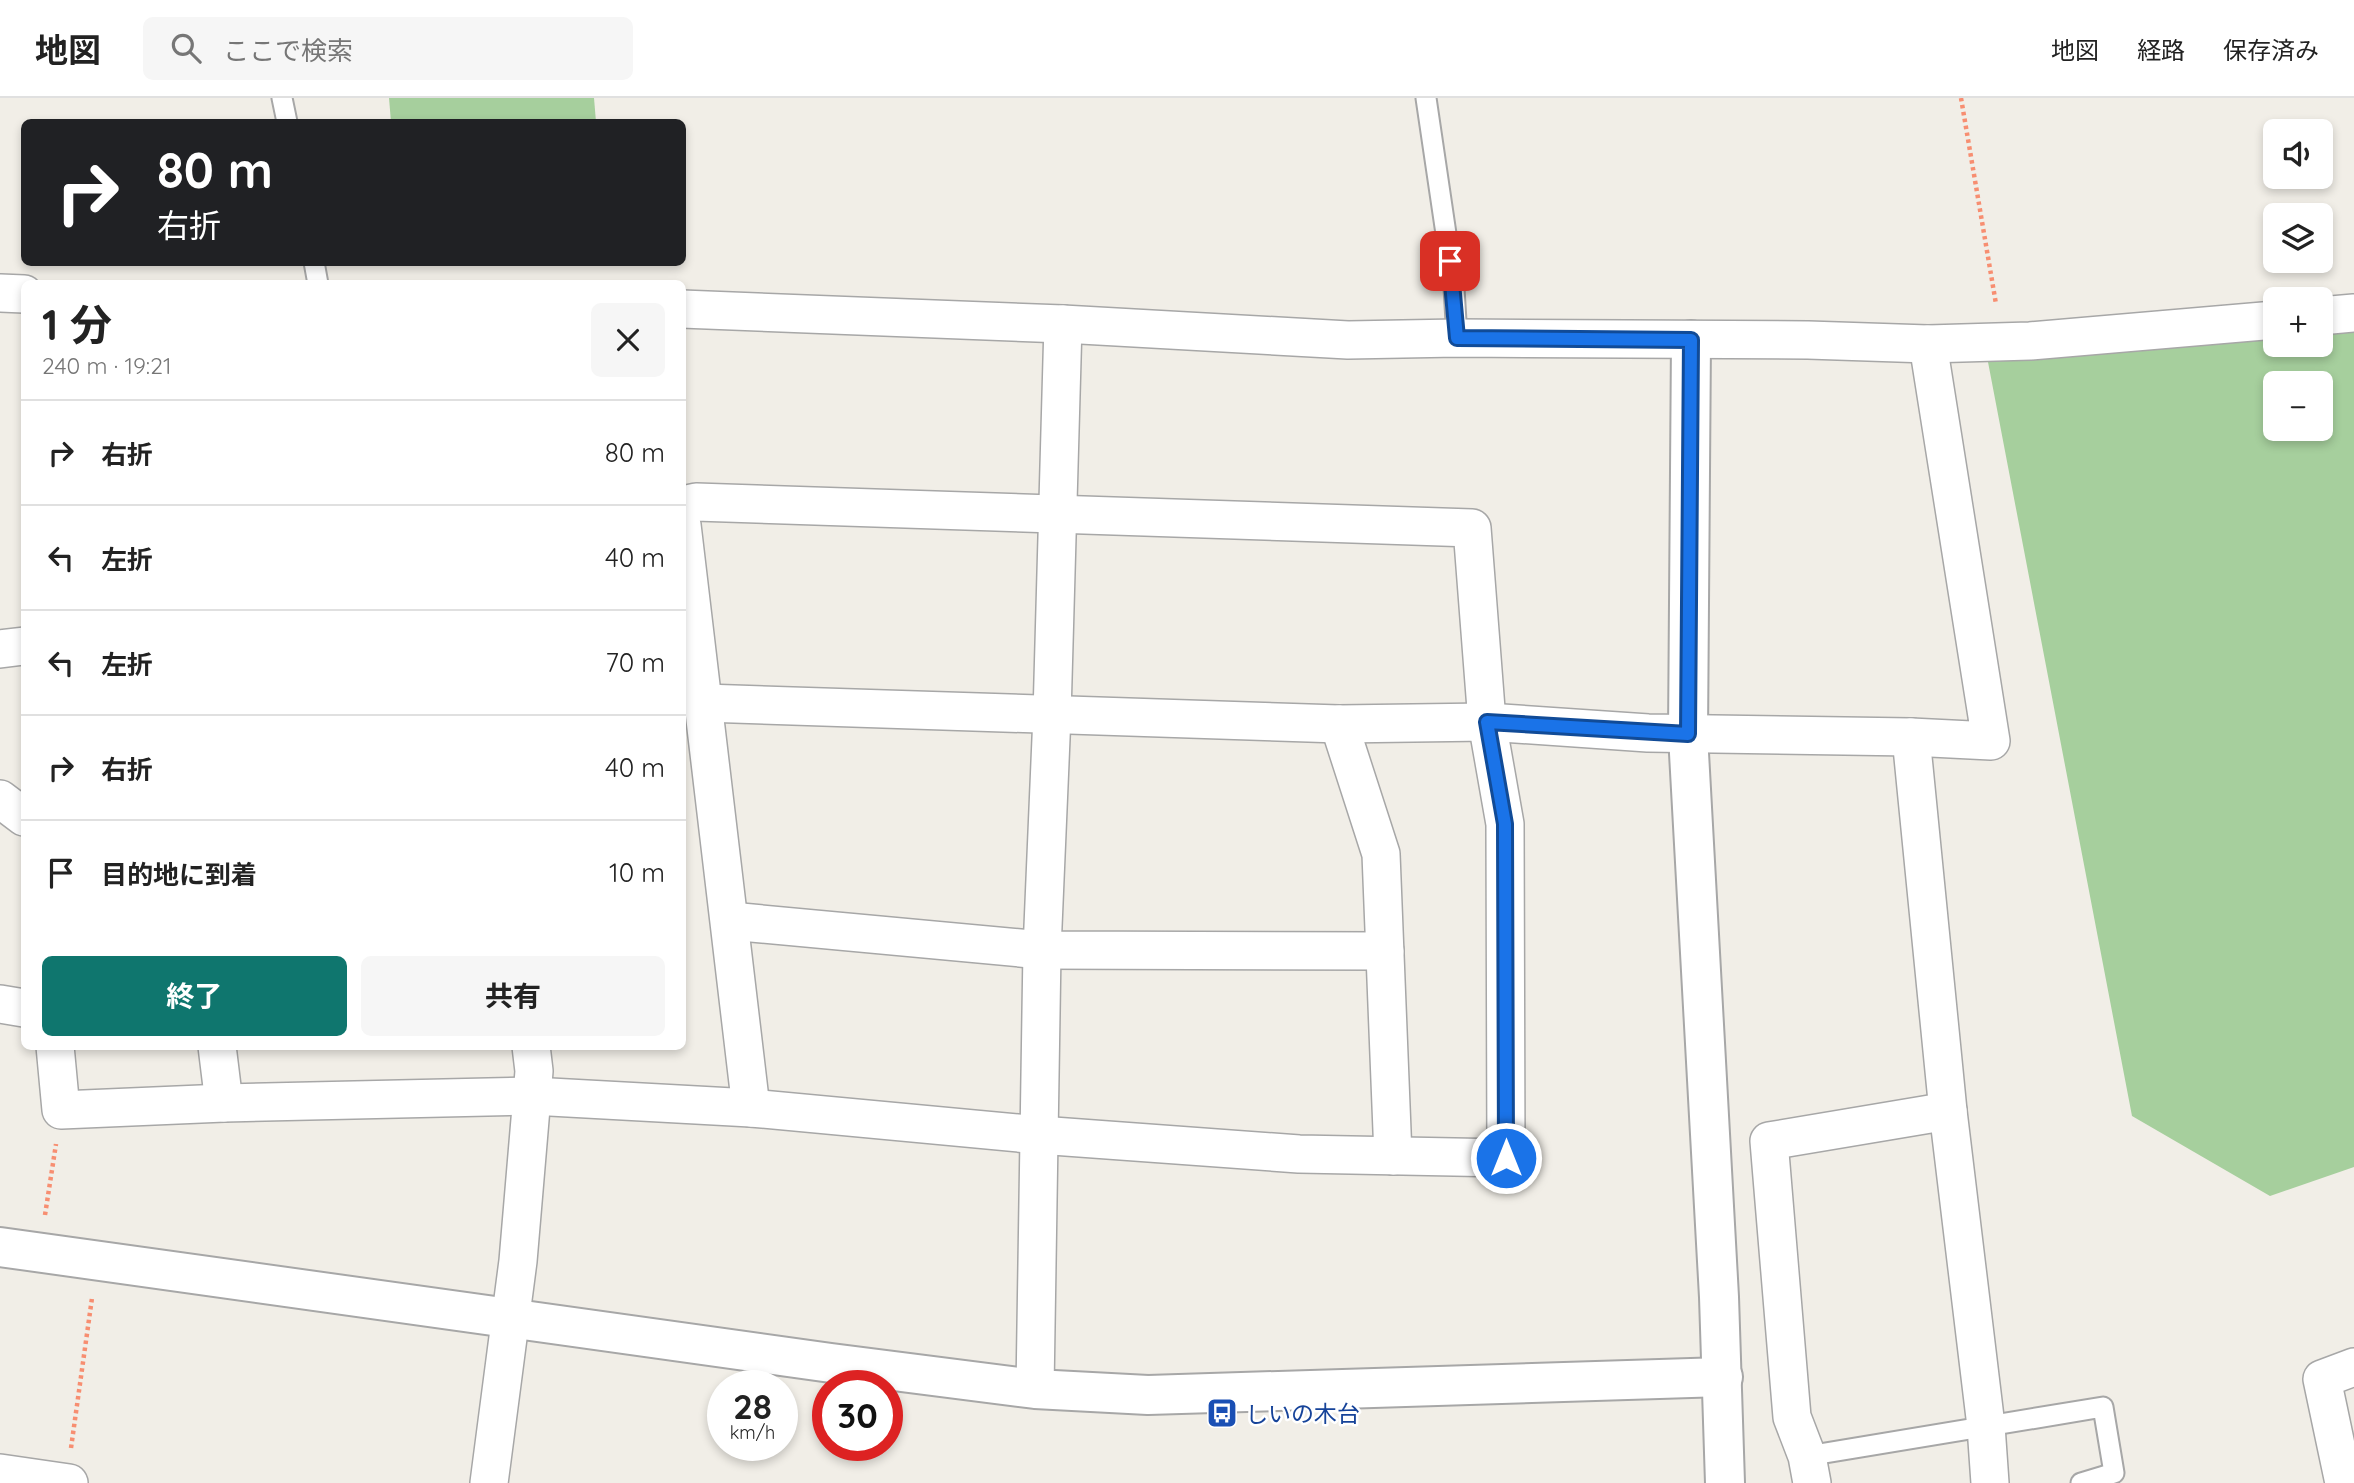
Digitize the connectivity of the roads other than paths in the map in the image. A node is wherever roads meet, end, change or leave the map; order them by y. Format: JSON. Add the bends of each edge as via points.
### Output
{"nodes":[{"id":1,"x":282,"y":98,"type":"edge"},
{"id":2,"x":1426,"y":98,"type":"edge"},
{"id":3,"x":286,"y":119,"type":"edge"},
{"id":4,"x":0,"y":293,"type":"edge"},
{"id":5,"x":21,"y":294,"type":"edge"},
{"id":6,"x":686,"y":309,"type":"edge"},
{"id":7,"x":2354,"y":313,"type":"edge"},
{"id":8,"x":2333,"y":315,"type":"edge"},
{"id":9,"x":2263,"y":321,"type":"edge"},
{"id":10,"x":1063,"y":324,"type":"junction"},
{"id":11,"x":1457,"y":338,"type":"junction"},
{"id":12,"x":1691,"y":340,"type":"junction"},
{"id":13,"x":1928,"y":344,"type":"junction"},
{"id":14,"x":686,"y":504,"type":"edge"},
{"id":15,"x":1058,"y":516,"type":"junction"},
{"id":16,"x":686,"y":557,"type":"edge"},
{"id":17,"x":21,"y":646,"type":"edge"},
{"id":18,"x":0,"y":649,"type":"edge"},
{"id":19,"x":704,"y":703,"type":"junction"},
{"id":20,"x":1052,"y":715,"type":"junction"},
{"id":21,"x":1487,"y":722,"type":"junction"},
{"id":22,"x":1339,"y":724,"type":"junction"},
{"id":23,"x":1688,"y":734,"type":"junction"},
{"id":24,"x":1911,"y":737,"type":"junction"},
{"id":25,"x":0,"y":799,"type":"edge"},
{"id":26,"x":21,"y":815,"type":"edge"},
{"id":27,"x":730,"y":921,"type":"junction"},
{"id":28,"x":1042,"y":950,"type":"junction"},
{"id":29,"x":1385,"y":951,"type":"junction"},
{"id":30,"x":0,"y":1004,"type":"edge"},
{"id":31,"x":21,"y":1008,"type":"edge"},
{"id":32,"x":55,"y":1050,"type":"edge"},
{"id":33,"x":217,"y":1050,"type":"edge"},
{"id":34,"x":531,"y":1050,"type":"edge"},
{"id":35,"x":532,"y":1096,"type":"junction"},
{"id":36,"x":223,"y":1103,"type":"junction"},
{"id":37,"x":751,"y":1108,"type":"junction"},
{"id":38,"x":1948,"y":1111,"type":"junction"},
{"id":39,"x":1038,"y":1135,"type":"junction"},
{"id":40,"x":1393,"y":1156,"type":"junction"},
{"id":41,"x":0,"y":1247,"type":"edge"},
{"id":42,"x":510,"y":1316,"type":"junction"},
{"id":43,"x":2354,"y":1367,"type":"edge"},
{"id":44,"x":1723,"y":1377,"type":"junction"},
{"id":45,"x":1035,"y":1388,"type":"junction"},
{"id":46,"x":1986,"y":1426,"type":"junction"},
{"id":47,"x":1810,"y":1469,"type":"edge"},
{"id":48,"x":0,"y":1474,"type":"edge"},
{"id":49,"x":68,"y":1483,"type":"edge"},
{"id":50,"x":489,"y":1483,"type":"edge"},
{"id":51,"x":1725,"y":1483,"type":"edge"},
{"id":52,"x":1990,"y":1483,"type":"edge"},
{"id":53,"x":2081,"y":1483,"type":"edge"},
{"id":54,"x":2344,"y":1483,"type":"edge"}],
"edges":[{"from":1,"to":3,"type":"lane"},
{"from":2,"to":11,"type":"lane"},
{"from":4,"to":5,"type":"street"},
{"from":6,"to":10,"type":"street"},
{"from":7,"to":8,"type":"street"},
{"from":9,"to":13,"type":"street","via":[[2030,341]]},
{"from":10,"to":11,"type":"street","via":[[1348,340]]},
{"from":10,"to":15,"type":"street"},
{"from":11,"to":12,"type":"street"},
{"from":12,"to":13,"type":"street"},
{"from":12,"to":23,"type":"street"},
{"from":13,"to":24,"type":"street","via":[[1991,741]]},
{"from":14,"to":15,"type":"street"},
{"from":15,"to":20,"type":"street"},
{"from":15,"to":21,"type":"street","via":[[1472,528]]},
{"from":16,"to":19,"type":"street"},
{"from":17,"to":18,"type":"street"},
{"from":19,"to":20,"type":"street"},
{"from":19,"to":27,"type":"street"},
{"from":20,"to":22,"type":"street"},
{"from":20,"to":28,"type":"street"},
{"from":21,"to":22,"type":"street"},
{"from":21,"to":23,"type":"street"},
{"from":21,"to":40,"type":"street","via":[[1505,824],[1506,1158]]},
{"from":22,"to":29,"type":"street","via":[[1381,854]]},
{"from":23,"to":24,"type":"street"},
{"from":23,"to":44,"type":"street"},
{"from":24,"to":38,"type":"street"},
{"from":25,"to":26,"type":"street"},
{"from":27,"to":28,"type":"street"},
{"from":27,"to":37,"type":"street"},
{"from":28,"to":29,"type":"street"},
{"from":28,"to":39,"type":"street"},
{"from":29,"to":40,"type":"street"},
{"from":30,"to":31,"type":"street"},
{"from":32,"to":36,"type":"street","via":[[61,1110]]},
{"from":33,"to":36,"type":"street"},
{"from":34,"to":35,"type":"street"},
{"from":35,"to":36,"type":"street"},
{"from":35,"to":37,"type":"street"},
{"from":35,"to":42,"type":"street"},
{"from":37,"to":39,"type":"street"},
{"from":38,"to":46,"type":"street"},
{"from":38,"to":47,"type":"street","via":[[1769,1141],[1792,1417]]},
{"from":39,"to":40,"type":"street","via":[[1299,1154]]},
{"from":39,"to":45,"type":"street"},
{"from":41,"to":42,"type":"street"},
{"from":42,"to":45,"type":"street"},
{"from":42,"to":50,"type":"street"},
{"from":43,"to":54,"type":"street","via":[[2322,1379]]},
{"from":44,"to":45,"type":"street","via":[[1148,1395]]},
{"from":44,"to":51,"type":"street"},
{"from":46,"to":47,"type":"lane"},
{"from":46,"to":52,"type":"street"},
{"from":46,"to":53,"type":"lane","via":[[2103,1407],[2115,1473]]},
{"from":48,"to":49,"type":"street"}]}
